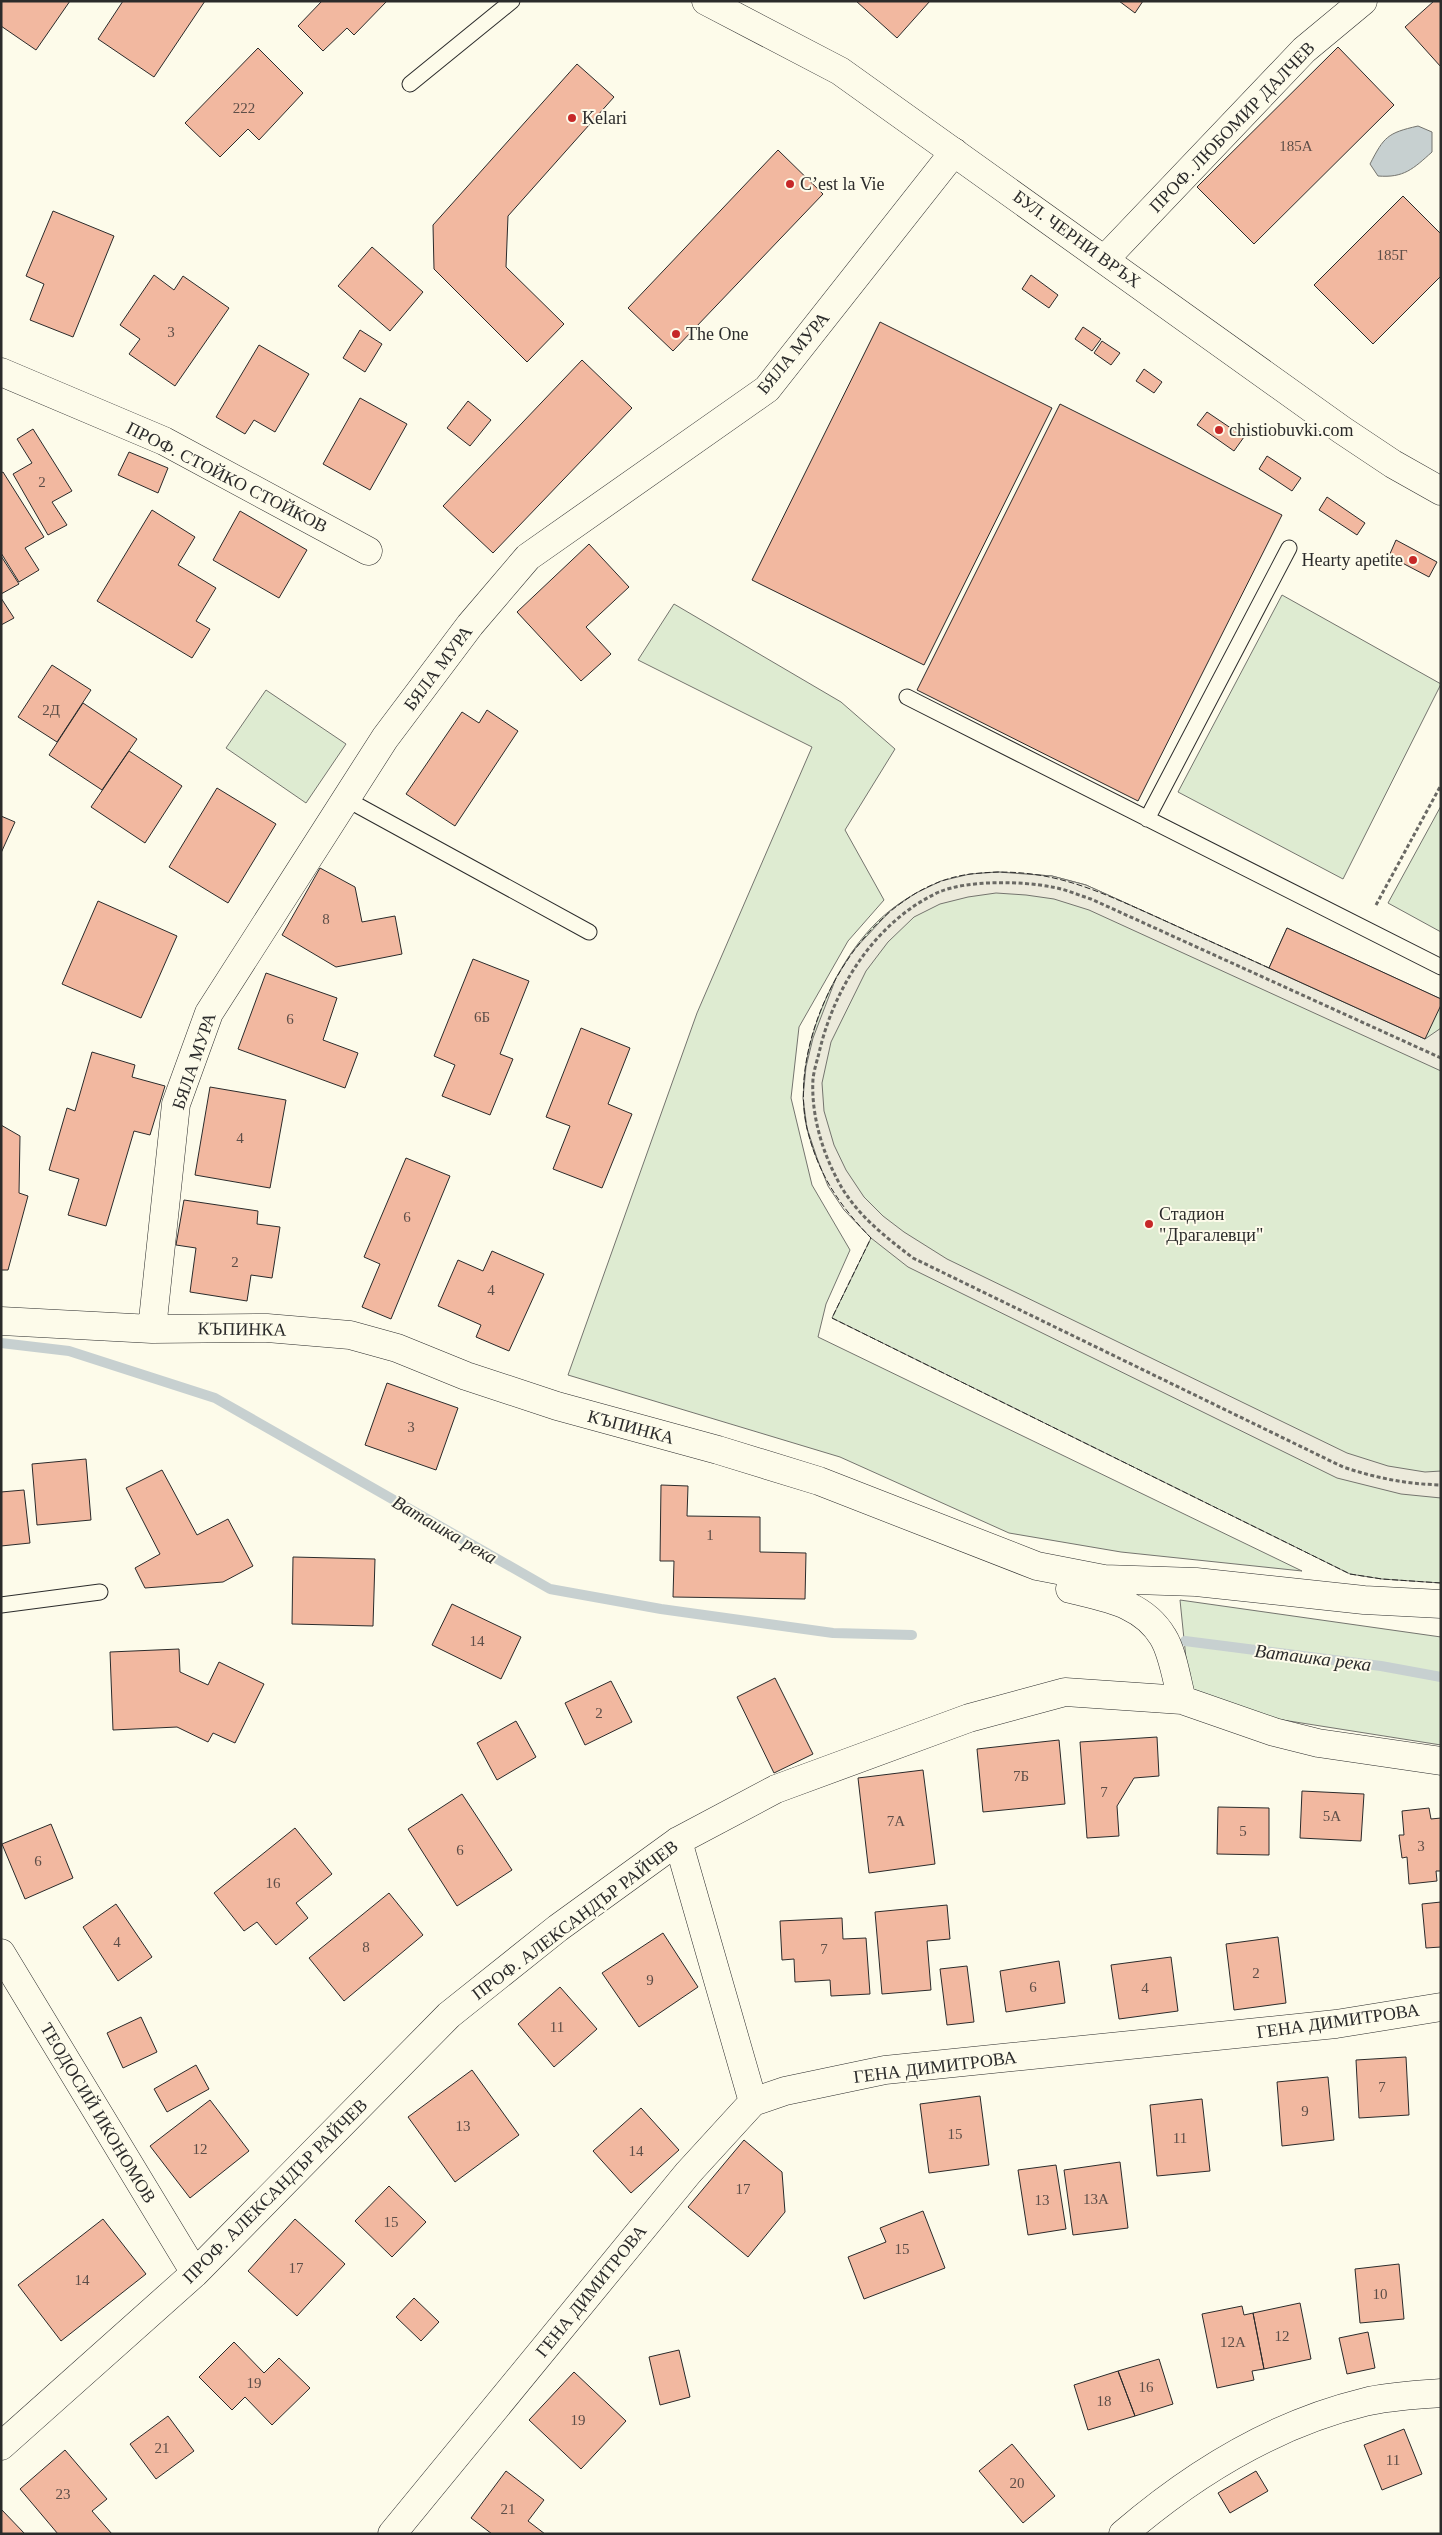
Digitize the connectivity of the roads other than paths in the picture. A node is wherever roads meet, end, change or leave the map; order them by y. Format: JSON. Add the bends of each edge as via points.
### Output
{"nodes":[{"id":1,"x":512,"y":1,"type":"edge"},
{"id":2,"x":706,"y":1,"type":"edge"},
{"id":3,"x":1363,"y":1,"type":"edge"},
{"id":4,"x":410,"y":84,"type":"dead end"},
{"id":5,"x":954,"y":152,"type":"junction"},
{"id":6,"x":1105,"y":259,"type":"junction"},
{"id":7,"x":1,"y":372,"type":"edge"},
{"id":8,"x":1441,"y":491,"type":"edge"},
{"id":9,"x":1289,"y":548,"type":"dead end"},
{"id":10,"x":368,"y":551,"type":"dead end"},
{"id":11,"x":907,"y":697,"type":"dead end"},
{"id":12,"x":346,"y":799,"type":"junction"},
{"id":13,"x":1147,"y":819,"type":"junction"},
{"id":14,"x":589,"y":932,"type":"dead end"},
{"id":15,"x":1441,"y":968,"type":"edge"},
{"id":16,"x":1,"y":1321,"type":"edge"},
{"id":17,"x":152,"y":1329,"type":"junction"},
{"id":18,"x":1038,"y":1566,"type":"junction"},
{"id":19,"x":100,"y":1592,"type":"dead end"},
{"id":20,"x":1441,"y":1604,"type":"edge"},
{"id":21,"x":1,"y":1605,"type":"edge"},
{"id":22,"x":1182,"y":1700,"type":"junction"},
{"id":23,"x":1441,"y":1760,"type":"edge"},
{"id":24,"x":678,"y":1841,"type":"junction"},
{"id":25,"x":1,"y":1953,"type":"edge"},
{"id":26,"x":1441,"y":2007,"type":"edge"},
{"id":27,"x":753,"y":2102,"type":"junction"},
{"id":28,"x":195,"y":2273,"type":"junction"},
{"id":29,"x":1441,"y":2393,"type":"edge"},
{"id":30,"x":1,"y":2446,"type":"edge"},
{"id":31,"x":392,"y":2534,"type":"edge"},
{"id":32,"x":1123,"y":2534,"type":"edge"}],
"edges":[{"from":1,"to":4,"type":"lane"},
{"from":2,"to":5,"type":"street","name":"БУЛ. ЧЕРНИ ВРЪХ","via":[[840,71]]},
{"from":3,"to":6,"type":"street","name":"ПРОФ. ЛЮБОМИР ДАЛЧЕВ","via":[[1304,50]]},
{"from":5,"to":6,"type":"street","name":"БУЛ. ЧЕРНИ ВРЪХ"},
{"from":5,"to":12,"type":"street","name":"БЯЛА МУРА","via":[[767,390],[528,557],[458,640],[385,738]]},
{"from":6,"to":8,"type":"street","name":"БУЛ. ЧЕРНИ ВРЪХ","via":[[1342,430]]},
{"from":7,"to":10,"type":"street","name":"ПРОФ. СТОЙКО СТОЙКОВ","via":[[164,440]]},
{"from":9,"to":13,"type":"lane"},
{"from":11,"to":13,"type":"lane"},
{"from":12,"to":14,"type":"lane"},
{"from":12,"to":17,"type":"street","name":"БЯЛА МУРА","via":[[209,1013],[176,1104]]},
{"from":13,"to":15,"type":"lane"},
{"from":16,"to":17,"type":"street","name":"КЪПИНКА"},
{"from":17,"to":18,"type":"street","name":"КЪПИНКА","via":[[267,1328],[350,1335],[369,1340],[557,1406],[819,1481]]},
{"from":18,"to":20,"type":"street","via":[[1104,1579],[1196,1582],[1364,1600]]},
{"from":18,"to":22,"type":"street","name":"КЪПИНКА","via":[[1048,1579],[1067,1588],[1125,1603],[1146,1616],[1164,1638]]},
{"from":19,"to":21,"type":"lane"},
{"from":22,"to":23,"type":"street","name":"ПРОФ. АЛЕКСАНДЪР РАЙЧЕВ","via":[[1274,1732],[1318,1743]]},
{"from":22,"to":24,"type":"street","name":"ПРОФ. АЛЕКСАНДЪР РАЙЧЕВ","via":[[1065,1692],[969,1718],[776,1789]]},
{"from":24,"to":27,"type":"street"},
{"from":24,"to":28,"type":"street","name":"ПРОФ. АЛЕКСАНДЪР РАЙЧЕВ","via":[[558,1928],[449,2015]]},
{"from":25,"to":28,"type":"street","name":"ТЕОДОСИЙ ИКОНОМОВ"},
{"from":26,"to":27,"type":"street","name":"ГЕНА ДИМИТРОВА","via":[[1336,2024],[885,2070],[785,2091]]},
{"from":27,"to":31,"type":"street","name":"ГЕНА ДИМИТРОВА","via":[[688,2173]]},
{"from":28,"to":30,"type":"street","name":"ПРОФ. АЛЕКСАНДЪР РАЙЧЕВ"},
{"from":29,"to":32,"type":"street","via":[[1366,2402],[1317,2416],[1270,2435],[1204,2471]]}]}
